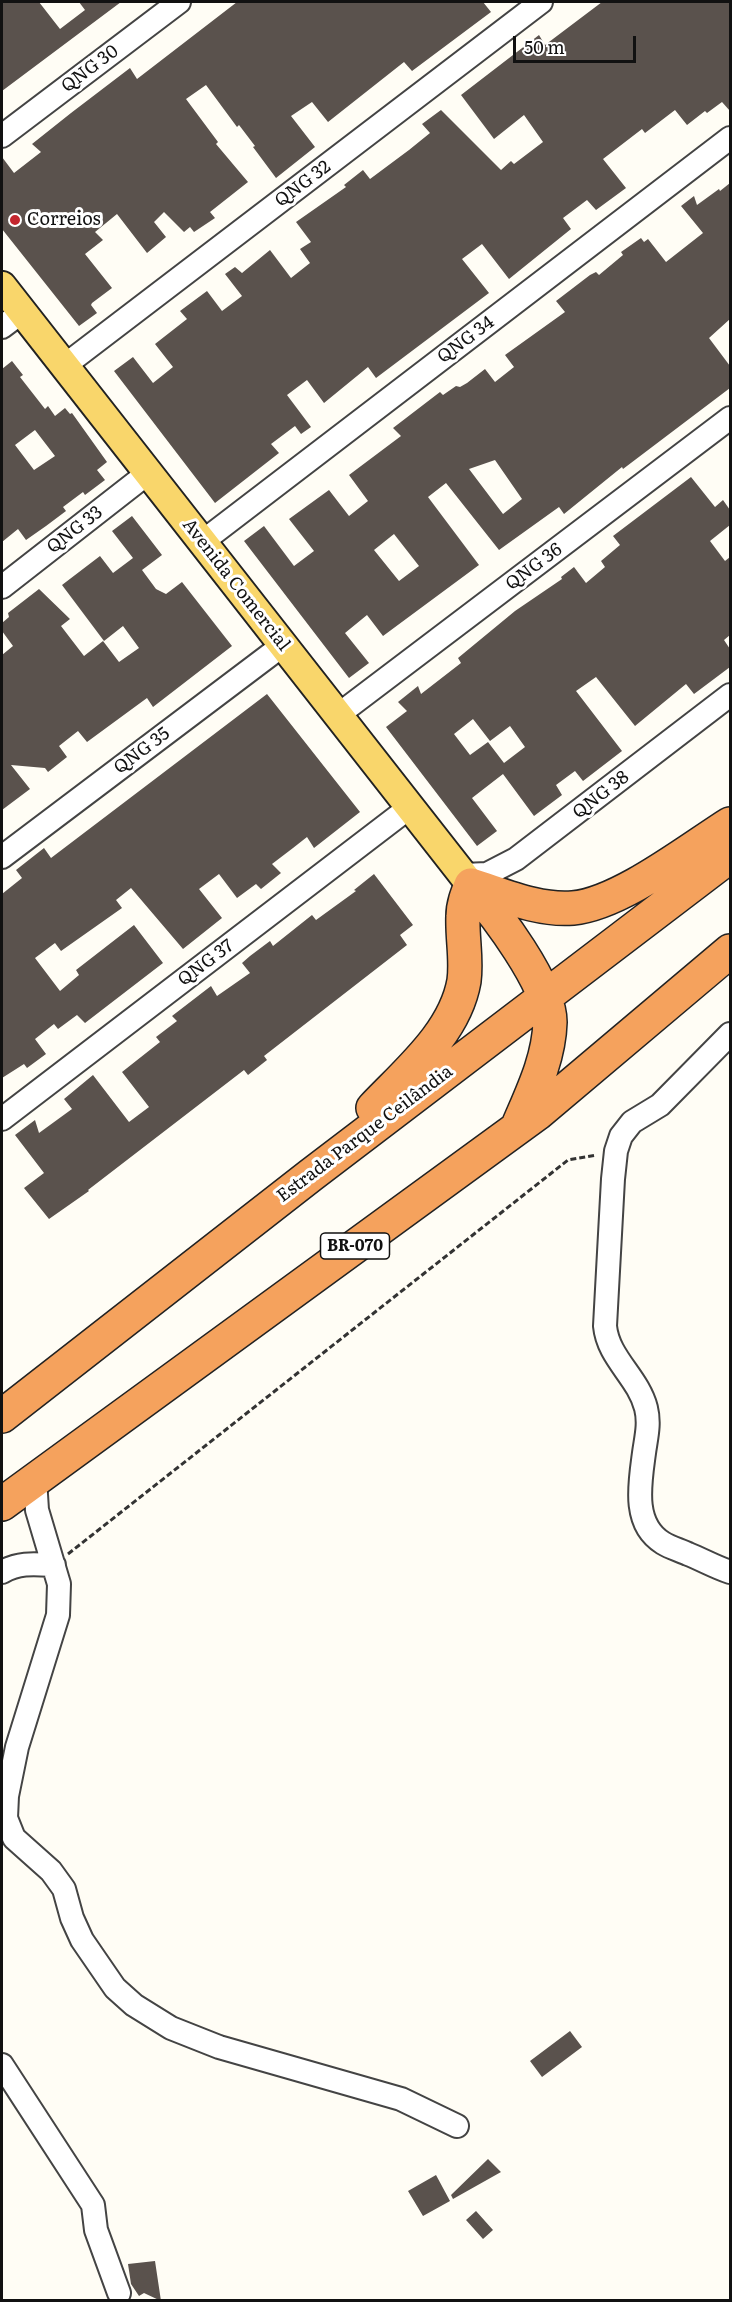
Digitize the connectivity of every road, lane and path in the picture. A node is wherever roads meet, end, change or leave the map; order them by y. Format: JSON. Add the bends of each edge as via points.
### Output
{"nodes":[{"id":1,"x":178,"y":2,"type":"edge"},
{"id":2,"x":542,"y":2,"type":"edge"},
{"id":3,"x":2,"y":136,"type":"edge"},
{"id":4,"x":730,"y":138,"type":"edge"},
{"id":5,"x":2,"y":286,"type":"edge"},
{"id":6,"x":12,"y":320,"type":"edge"},
{"id":7,"x":64,"y":366,"type":"junction"},
{"id":8,"x":730,"y":418,"type":"edge"},
{"id":9,"x":148,"y":473,"type":"junction"},
{"id":10,"x":202,"y":542,"type":"junction"},
{"id":11,"x":2,"y":587,"type":"edge"},
{"id":12,"x":283,"y":645,"type":"junction"},
{"id":13,"x":730,"y":695,"type":"edge"},
{"id":14,"x":338,"y":715,"type":"junction"},
{"id":15,"x":410,"y":807,"type":"junction"},
{"id":16,"x":730,"y":824,"type":"edge"},
{"id":17,"x":730,"y":856,"type":"edge"},
{"id":18,"x":2,"y":857,"type":"edge"},
{"id":19,"x":467,"y":880,"type":"junction"},
{"id":20,"x":730,"y":951,"type":"edge"},
{"id":21,"x":545,"y":997,"type":"junction"},
{"id":22,"x":730,"y":1034,"type":"edge"},
{"id":23,"x":2,"y":1119,"type":"edge"},
{"id":24,"x":517,"y":1128,"type":"junction"},
{"id":25,"x":616,"y":1151,"type":"junction"},
{"id":26,"x":311,"y":1175,"type":"junction"},
{"id":27,"x":2,"y":1416,"type":"edge"},
{"id":28,"x":35,"y":1479,"type":"junction"},
{"id":29,"x":2,"y":1504,"type":"edge"},
{"id":30,"x":54,"y":1565,"type":"junction"},
{"id":31,"x":2,"y":1572,"type":"edge"},
{"id":32,"x":730,"y":1572,"type":"edge"},
{"id":33,"x":2,"y":2065,"type":"edge"},
{"id":34,"x":457,"y":2126,"type":"dead end"},
{"id":35,"x":119,"y":2293,"type":"dead end"}],
"edges":[{"from":1,"to":3,"type":"street","name":"QNG 30"},
{"from":2,"to":7,"type":"street","name":"QNG 32"},
{"from":4,"to":10,"type":"street","name":"QNG 34"},
{"from":5,"to":6,"type":"main road","name":"Avenida Comercial"},
{"from":6,"to":7,"type":"main road","name":"Avenida Comercial"},
{"from":7,"to":9,"type":"main road","name":"Avenida Comercial"},
{"from":8,"to":14,"type":"street","name":"QNG 36"},
{"from":9,"to":10,"type":"main road","name":"Avenida Comercial"},
{"from":9,"to":11,"type":"street","name":"QNG 33"},
{"from":10,"to":12,"type":"main road","name":"Avenida Comercial"},
{"from":12,"to":14,"type":"main road","name":"Avenida Comercial"},
{"from":12,"to":18,"type":"street","name":"QNG 35"},
{"from":13,"to":19,"type":"street","name":"QNG 38","via":[[516,859]]},
{"from":14,"to":15,"type":"main road","name":"Avenida Comercial"},
{"from":15,"to":19,"type":"main road","name":"Avenida Comercial"},
{"from":15,"to":23,"type":"street","name":"QNG 37"},
{"from":16,"to":19,"type":"highway","via":[[624,891],[573,908],[521,901]]},
{"from":17,"to":21,"type":"highway","name":"Estrada Parque Ceilândia"},
{"from":19,"to":21,"type":"highway","via":[[506,930]]},
{"from":19,"to":26,"type":"highway","via":[[464,982],[453,1012],[425,1052]]},
{"from":20,"to":24,"type":"highway","number":"BR-070"},
{"from":21,"to":24,"type":"highway","via":[[550,1020],[548,1044]]},
{"from":21,"to":26,"type":"highway","name":"Estrada Parque Ceilândia"},
{"from":22,"to":25,"type":"street","via":[[660,1106],[628,1126]]},
{"from":24,"to":28,"type":"highway","number":"BR-070"},
{"from":25,"to":30,"type":"path","via":[[568,1160]]},
{"from":25,"to":32,"type":"street","via":[[605,1326],[613,1351],[646,1407],[648,1429],[640,1505],[648,1527],[661,1542]]},
{"from":26,"to":27,"type":"highway","name":"Estrada Parque Ceilândia"},
{"from":28,"to":29,"type":"highway","number":"BR-070"},
{"from":28,"to":30,"type":"street","via":[[37,1510]]},
{"from":30,"to":31,"type":"street","via":[[29,1563]]},
{"from":30,"to":34,"type":"street","via":[[59,1584],[58,1615],[17,1747],[6,1818],[14,1838],[64,1888],[72,1918],[95,1961],[134,2005],[171,2028],[219,2047],[401,2099]]},
{"from":33,"to":35,"type":"street","via":[[93,2205],[96,2230]]}]}
